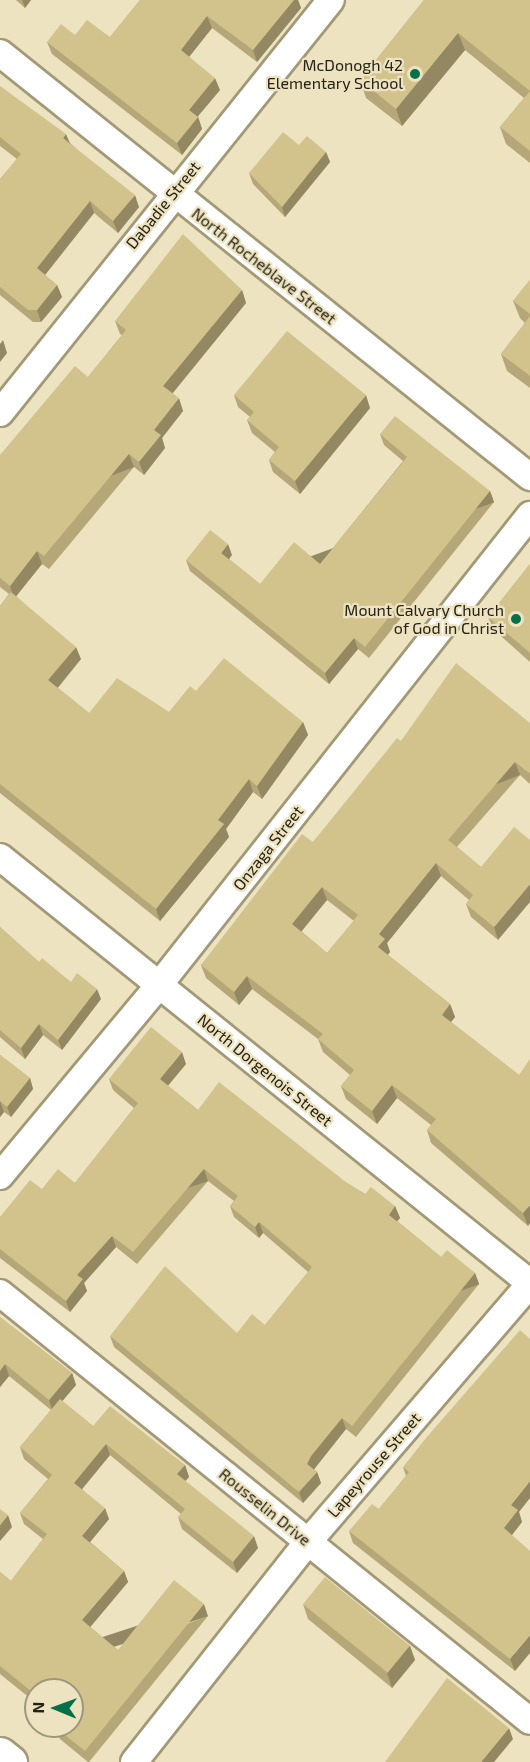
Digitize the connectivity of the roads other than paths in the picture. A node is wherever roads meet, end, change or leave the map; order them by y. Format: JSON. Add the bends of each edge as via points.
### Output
{"nodes":[{"id":1,"x":331,"y":0,"type":"edge"},
{"id":2,"x":0,"y":52,"type":"edge"},
{"id":3,"x":172,"y":193,"type":"junction"},
{"id":4,"x":0,"y":413,"type":"edge"},
{"id":5,"x":530,"y":477,"type":"edge"},
{"id":6,"x":530,"y":515,"type":"edge"},
{"id":7,"x":0,"y":857,"type":"edge"},
{"id":8,"x":159,"y":985,"type":"junction"},
{"id":9,"x":0,"y":1176,"type":"edge"},
{"id":10,"x":530,"y":1283,"type":"edge"},
{"id":11,"x":0,"y":1293,"type":"edge"},
{"id":12,"x":308,"y":1542,"type":"junction"},
{"id":13,"x":530,"y":1721,"type":"edge"},
{"id":14,"x":0,"y":1754,"type":"edge"},
{"id":15,"x":10,"y":1762,"type":"edge"},
{"id":16,"x":134,"y":1762,"type":"edge"}],
"edges":[{"from":1,"to":3,"type":"street","name":"Dabadie Street"},
{"from":2,"to":3,"type":"street","name":"North Rocheblave Street"},
{"from":3,"to":4,"type":"street","name":"Dabadie Street"},
{"from":3,"to":5,"type":"street","name":"North Rocheblave Street"},
{"from":6,"to":8,"type":"street","name":"Onzaga Street"},
{"from":7,"to":8,"type":"street","name":"North Dorgenois Street"},
{"from":8,"to":9,"type":"street","name":"Onzaga Street"},
{"from":8,"to":10,"type":"street","name":"North Dorgenois Street"},
{"from":10,"to":12,"type":"street","name":"Lapeyrouse Street"},
{"from":11,"to":12,"type":"street","name":"Rousselin Drive"},
{"from":12,"to":13,"type":"street","name":"Rousselin Drive"},
{"from":12,"to":16,"type":"street","name":"Lapeyrouse Street"},
{"from":14,"to":15,"type":"main road"}]}
